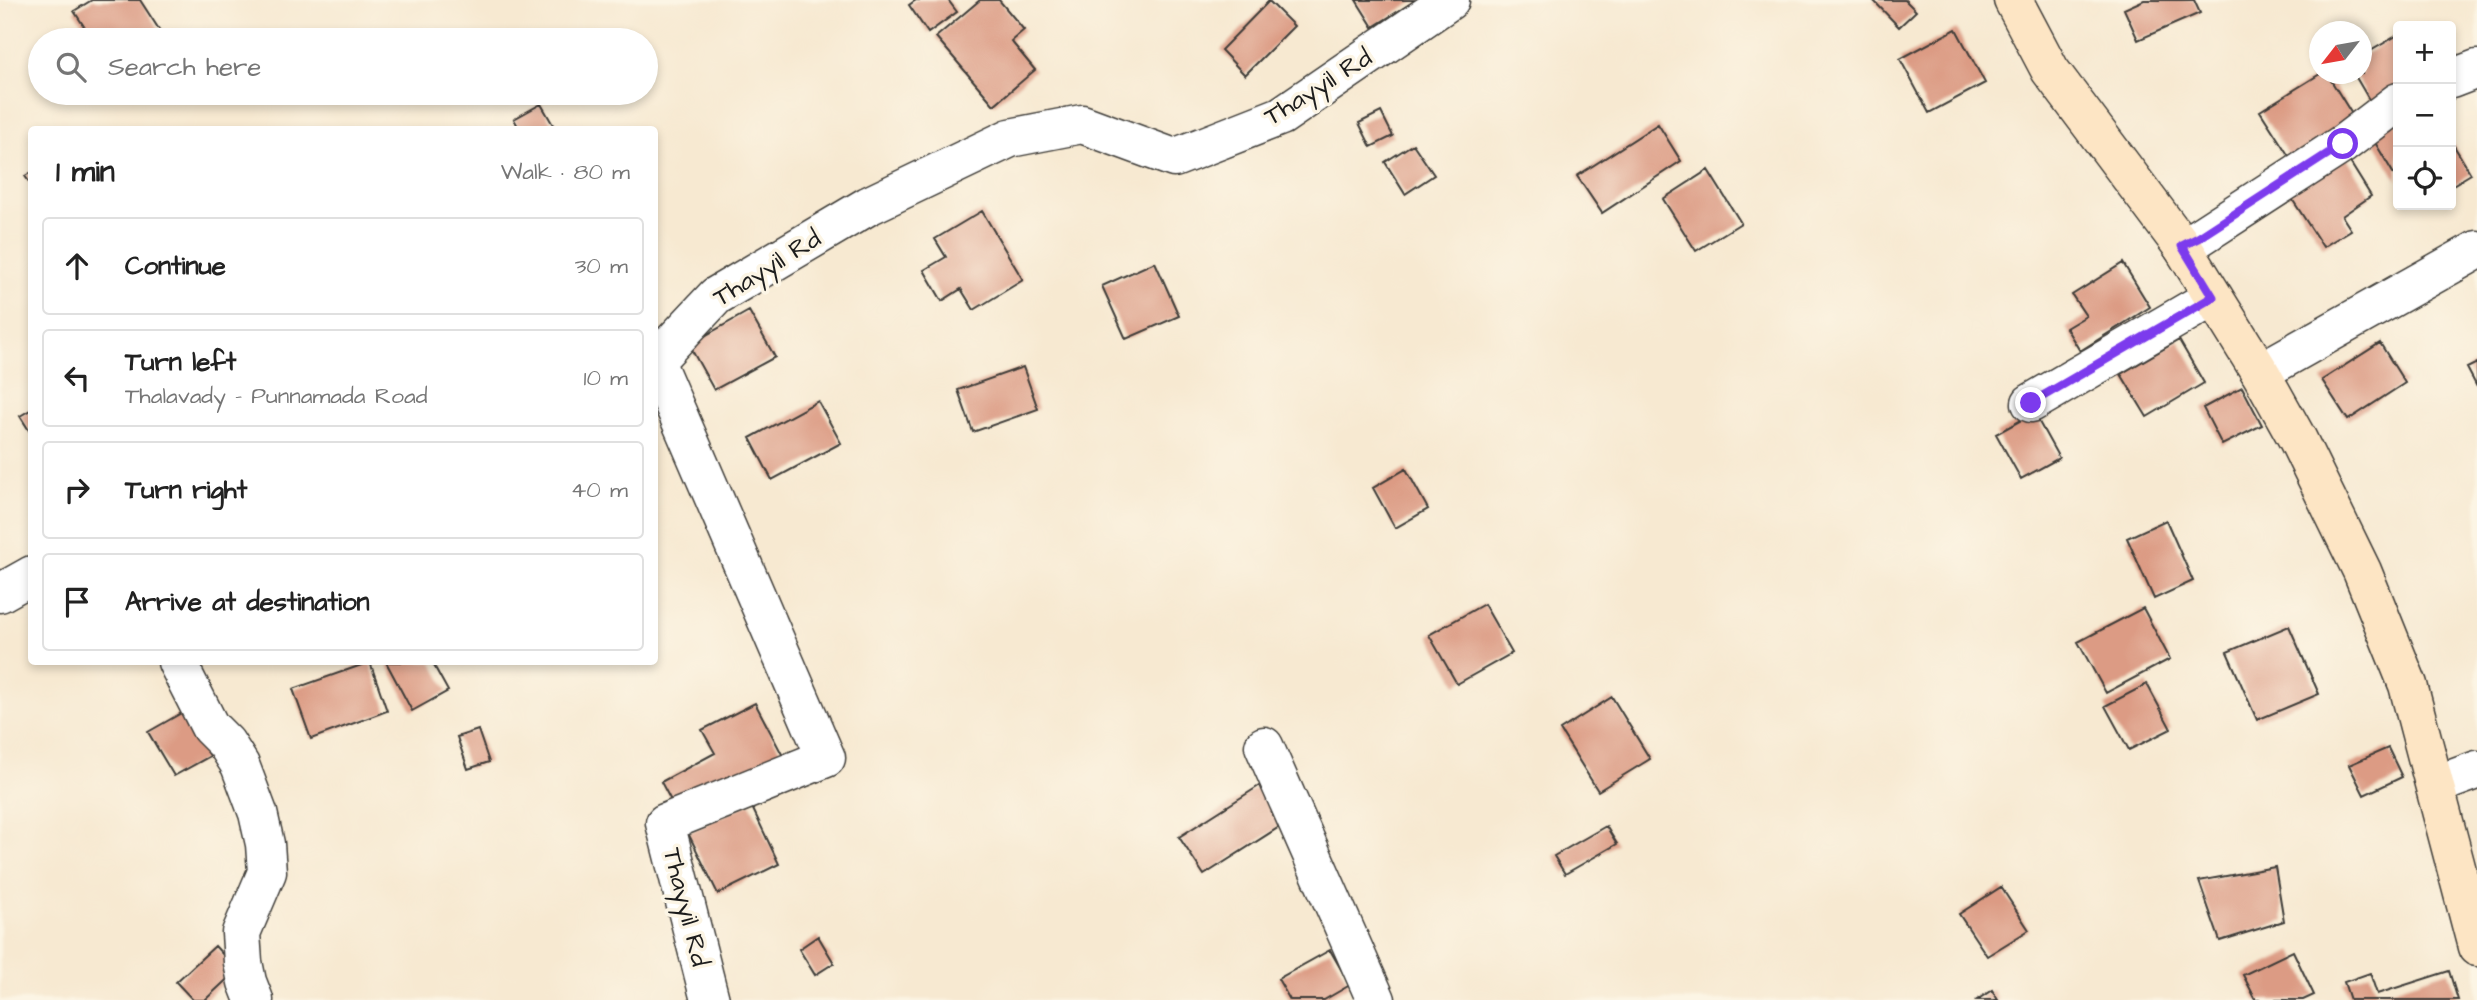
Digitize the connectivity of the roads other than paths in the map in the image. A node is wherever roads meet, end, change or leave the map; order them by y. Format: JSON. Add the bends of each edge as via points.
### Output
{"nodes":[{"id":1,"x":1450,"y":0,"type":"edge"},
{"id":2,"x":2013,"y":0,"type":"edge"},
{"id":3,"x":2477,"y":69,"type":"edge"},
{"id":4,"x":2456,"y":77,"type":"edge"},
{"id":5,"x":2393,"y":107,"type":"edge"},
{"id":6,"x":2182,"y":246,"type":"junction"},
{"id":7,"x":2477,"y":250,"type":"edge"},
{"id":8,"x":2213,"y":297,"type":"junction"},
{"id":9,"x":658,"y":358,"type":"edge"},
{"id":10,"x":658,"y":368,"type":"edge"},
{"id":11,"x":2260,"y":372,"type":"junction"},
{"id":12,"x":2031,"y":403,"type":"dead end"},
{"id":13,"x":28,"y":577,"type":"edge"},
{"id":14,"x":0,"y":593,"type":"edge"},
{"id":15,"x":179,"y":665,"type":"edge"},
{"id":16,"x":1265,"y":746,"type":"dead end"},
{"id":17,"x":2477,"y":770,"type":"edge"},
{"id":18,"x":2436,"y":785,"type":"junction"},
{"id":19,"x":2477,"y":947,"type":"edge"},
{"id":20,"x":254,"y":1000,"type":"edge"},
{"id":21,"x":710,"y":1000,"type":"edge"},
{"id":22,"x":1376,"y":1000,"type":"edge"}],
"edges":[{"from":1,"to":9,"type":"street","name":"Thayyil Rd","via":[[1281,116],[1174,158],[1082,124],[1010,138],[868,206],[716,296]]},
{"from":2,"to":6,"type":"main road","via":[[2050,70]]},
{"from":3,"to":4,"type":"street"},
{"from":5,"to":6,"type":"street","via":[[2343,144]]},
{"from":6,"to":8,"type":"main road"},
{"from":7,"to":11,"type":"street"},
{"from":8,"to":11,"type":"main road"},
{"from":8,"to":12,"type":"street"},
{"from":10,"to":21,"type":"street","name":"Thayyil Rd","via":[[826,758],[665,823]]},
{"from":11,"to":18,"type":"main road","via":[[2298,440],[2381,615],[2408,685]]},
{"from":13,"to":14,"type":"street"},
{"from":15,"to":20,"type":"street","via":[[210,727],[240,765],[258,813],[267,872],[240,933]]},
{"from":16,"to":22,"type":"street"},
{"from":17,"to":18,"type":"street"},
{"from":18,"to":19,"type":"main road"}]}
